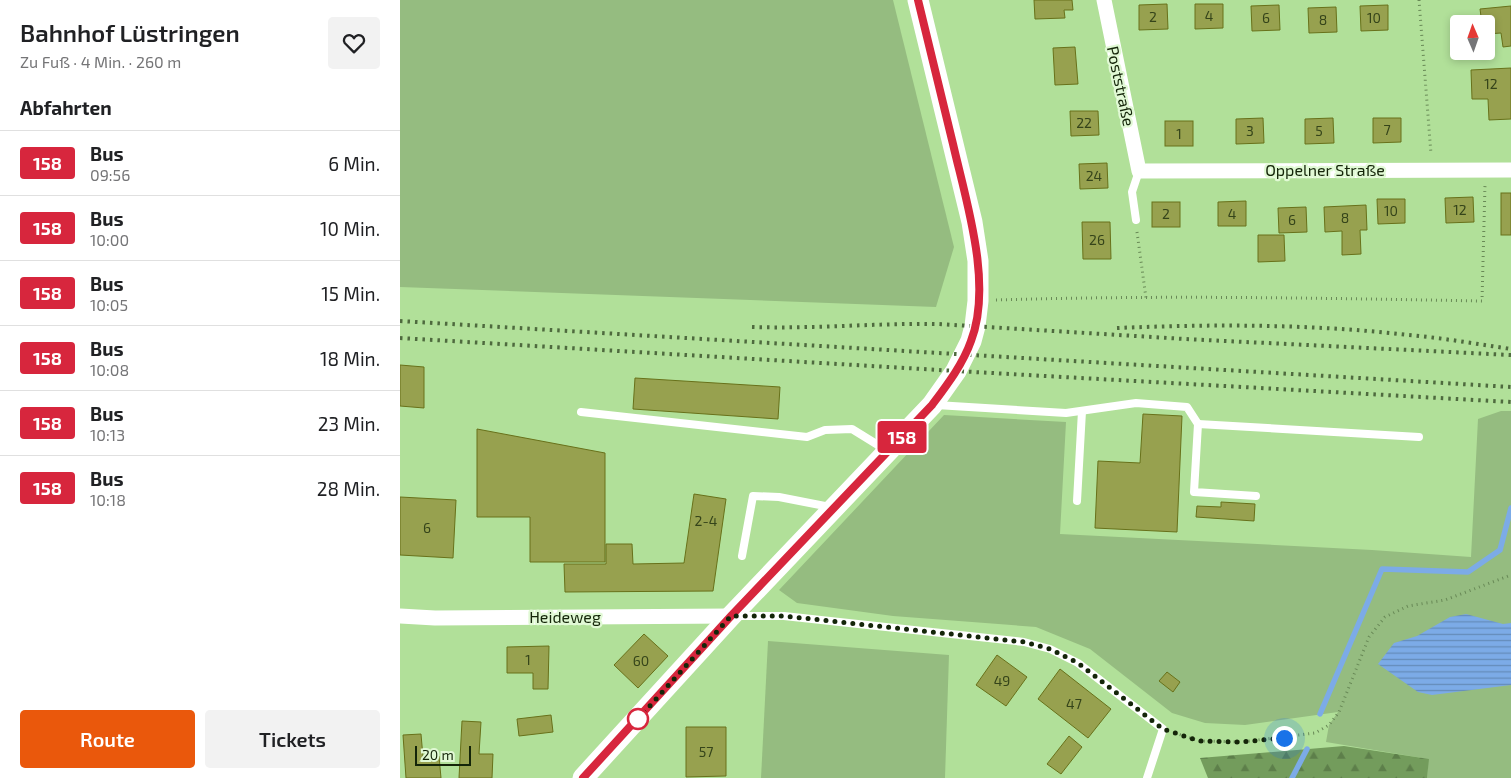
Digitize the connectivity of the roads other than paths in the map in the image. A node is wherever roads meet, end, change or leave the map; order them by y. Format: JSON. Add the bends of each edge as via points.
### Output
{"nodes":[{"id":1,"x":918,"y":0,"type":"edge"},
{"id":2,"x":1104,"y":0,"type":"edge"},
{"id":3,"x":1511,"y":170,"type":"edge"},
{"id":4,"x":1139,"y":171,"type":"junction"},
{"id":5,"x":1136,"y":220,"type":"road end"},
{"id":6,"x":932,"y":405,"type":"junction"},
{"id":7,"x":1082,"y":411,"type":"junction"},
{"id":8,"x":581,"y":412,"type":"dead end"},
{"id":9,"x":1198,"y":424,"type":"junction"},
{"id":10,"x":1419,"y":437,"type":"dead end"},
{"id":11,"x":888,"y":452,"type":"junction"},
{"id":12,"x":1256,"y":496,"type":"dead end"},
{"id":13,"x":1077,"y":501,"type":"dead end"},
{"id":14,"x":834,"y":508,"type":"junction"},
{"id":15,"x":742,"y":556,"type":"dead end"},
{"id":16,"x":400,"y":616,"type":"edge"},
{"id":17,"x":731,"y":616,"type":"junction"},
{"id":18,"x":583,"y":778,"type":"edge"},
{"id":19,"x":1147,"y":778,"type":"edge"}],
"edges":[{"from":1,"to":6,"type":"street","via":[[972,222],[978,261],[978,301],[971,341],[956,372]]},
{"from":2,"to":4,"type":"street","name":"Poststraße"},
{"from":3,"to":4,"type":"street","name":"Oppelner Straße"},
{"from":4,"to":5,"type":"lane","via":[[1132,192]]},
{"from":6,"to":7,"type":"lane","via":[[1066,413]]},
{"from":6,"to":11,"type":"street"},
{"from":7,"to":9,"type":"lane","via":[[1136,403],[1186,407]]},
{"from":7,"to":13,"type":"lane"},
{"from":8,"to":11,"type":"lane","via":[[808,437],[825,430],[852,429]]},
{"from":9,"to":10,"type":"lane"},
{"from":9,"to":12,"type":"lane","via":[[1194,492]]},
{"from":11,"to":14,"type":"street"},
{"from":14,"to":15,"type":"lane","via":[[778,497],[753,496]]},
{"from":14,"to":17,"type":"street"},
{"from":16,"to":17,"type":"street","name":"Heideweg"},
{"from":17,"to":18,"type":"street"},
{"from":17,"to":19,"type":"lane","via":[[784,616],[1024,642],[1050,649],[1078,663],[1163,729]]}]}
